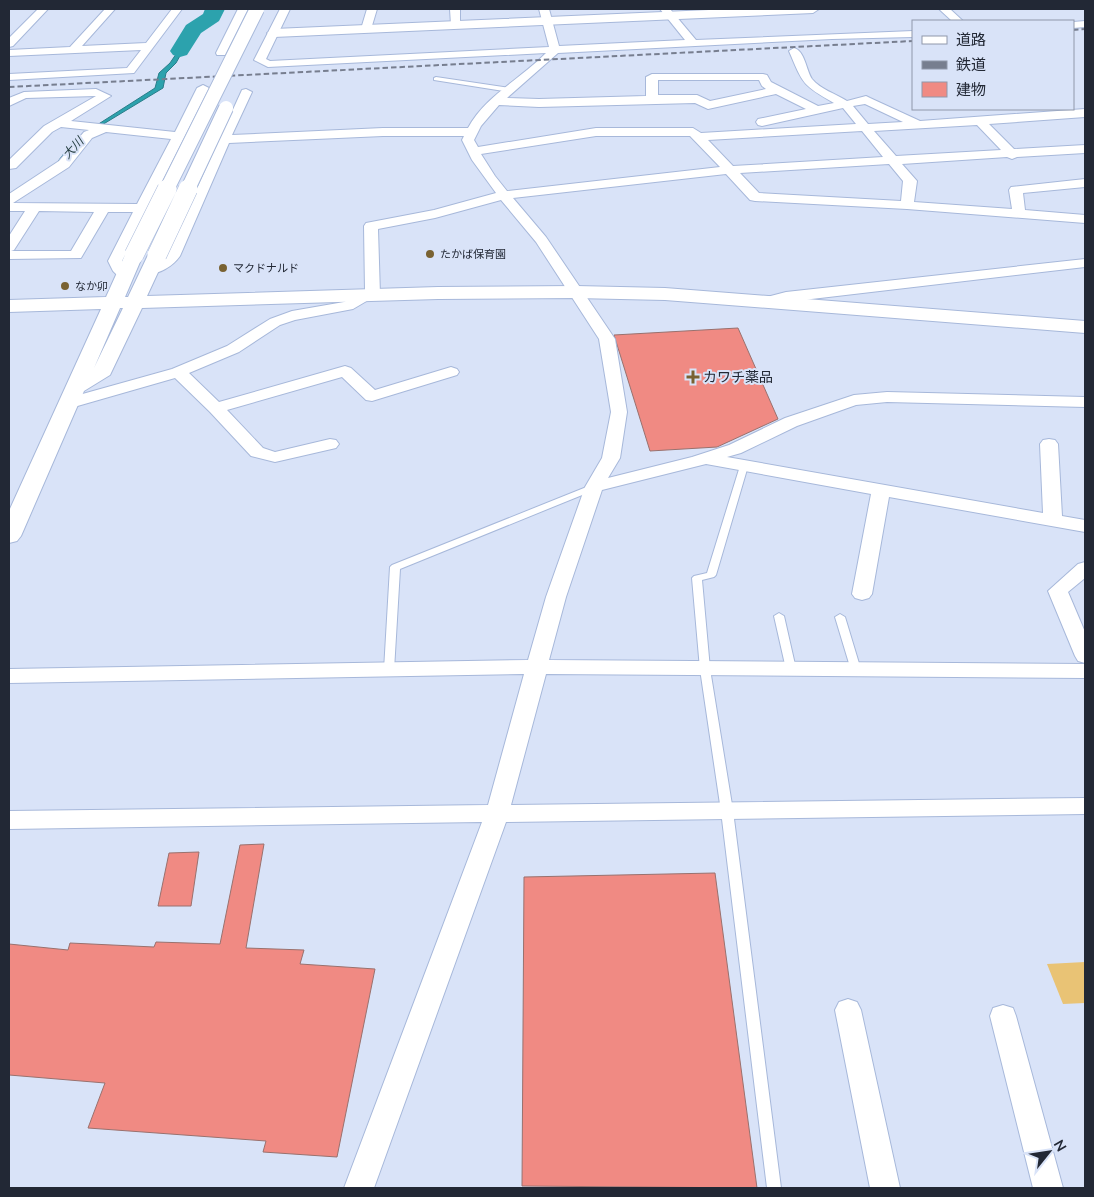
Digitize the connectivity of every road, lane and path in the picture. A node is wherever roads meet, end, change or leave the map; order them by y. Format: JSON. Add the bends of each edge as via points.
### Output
{"nodes":[{"id":1,"x":43,"y":9,"type":"edge"},
{"id":2,"x":110,"y":9,"type":"edge"},
{"id":3,"x":177,"y":9,"type":"edge"},
{"id":4,"x":243,"y":9,"type":"edge"},
{"id":5,"x":257,"y":9,"type":"edge"},
{"id":6,"x":273,"y":9,"type":"edge"},
{"id":7,"x":285,"y":9,"type":"edge"},
{"id":8,"x":372,"y":9,"type":"edge"},
{"id":9,"x":455,"y":9,"type":"edge"},
{"id":10,"x":812,"y":9,"type":"edge"},
{"id":11,"x":944,"y":9,"type":"edge"},
{"id":12,"x":760,"y":10,"type":"edge"},
{"id":13,"x":667,"y":12,"type":"edge"},
{"id":14,"x":545,"y":15,"type":"edge"},
{"id":15,"x":957,"y":20,"type":"edge"},
{"id":16,"x":456,"y":25,"type":"junction"},
{"id":17,"x":366,"y":29,"type":"junction"},
{"id":18,"x":274,"y":33,"type":"junction"},
{"id":19,"x":912,"y":34,"type":"edge"},
{"id":20,"x":693,"y":43,"type":"junction"},
{"id":21,"x":9,"y":44,"type":"edge"},
{"id":22,"x":912,"y":45,"type":"edge"},
{"id":23,"x":148,"y":46,"type":"junction"},
{"id":24,"x":883,"y":46,"type":"dead end"},
{"id":25,"x":73,"y":50,"type":"junction"},
{"id":26,"x":556,"y":50,"type":"junction"},
{"id":27,"x":794,"y":51,"type":"dead end"},
{"id":28,"x":9,"y":53,"type":"edge"},
{"id":29,"x":221,"y":53,"type":"dead end"},
{"id":30,"x":248,"y":62,"type":"dead end"},
{"id":31,"x":543,"y":64,"type":"junction"},
{"id":32,"x":561,"y":64,"type":"dead end"},
{"id":33,"x":9,"y":77,"type":"edge"},
{"id":34,"x":436,"y":79,"type":"dead end"},
{"id":35,"x":243,"y":85,"type":"joint"},
{"id":36,"x":203,"y":88,"type":"dead end"},
{"id":37,"x":510,"y":90,"type":"junction"},
{"id":38,"x":777,"y":90,"type":"junction"},
{"id":39,"x":652,"y":99,"type":"junction"},
{"id":40,"x":497,"y":101,"type":"junction"},
{"id":41,"x":9,"y":102,"type":"edge"},
{"id":42,"x":846,"y":104,"type":"junction"},
{"id":43,"x":818,"y":111,"type":"junction"},
{"id":44,"x":1085,"y":113,"type":"edge"},
{"id":45,"x":980,"y":121,"type":"junction"},
{"id":46,"x":58,"y":123,"type":"junction"},
{"id":47,"x":917,"y":124,"type":"junction"},
{"id":48,"x":864,"y":127,"type":"junction"},
{"id":49,"x":98,"y":128,"type":"junction"},
{"id":50,"x":471,"y":132,"type":"junction"},
{"id":51,"x":696,"y":134,"type":"junction"},
{"id":52,"x":179,"y":136,"type":"junction"},
{"id":53,"x":224,"y":139,"type":"junction"},
{"id":54,"x":1085,"y":149,"type":"edge"},
{"id":55,"x":473,"y":151,"type":"junction"},
{"id":56,"x":1012,"y":155,"type":"junction"},
{"id":57,"x":892,"y":160,"type":"junction"},
{"id":58,"x":10,"y":166,"type":"edge"},
{"id":59,"x":730,"y":170,"type":"junction"},
{"id":60,"x":1085,"y":183,"type":"edge"},
{"id":61,"x":504,"y":195,"type":"junction"},
{"id":62,"x":9,"y":200,"type":"edge"},
{"id":63,"x":907,"y":205,"type":"junction"},
{"id":64,"x":9,"y":207,"type":"edge"},
{"id":65,"x":34,"y":208,"type":"junction"},
{"id":66,"x":103,"y":208,"type":"junction"},
{"id":67,"x":142,"y":208,"type":"junction"},
{"id":68,"x":1020,"y":214,"type":"junction"},
{"id":69,"x":1085,"y":219,"type":"edge"},
{"id":70,"x":9,"y":247,"type":"edge"},
{"id":71,"x":9,"y":255,"type":"edge"},
{"id":72,"x":153,"y":263,"type":"junction"},
{"id":73,"x":1085,"y":263,"type":"edge"},
{"id":74,"x":125,"y":275,"type":"junction"},
{"id":75,"x":576,"y":292,"type":"junction"},
{"id":76,"x":370,"y":295,"type":"junction"},
{"id":77,"x":768,"y":302,"type":"junction"},
{"id":78,"x":114,"y":303,"type":"junction"},
{"id":79,"x":134,"y":303,"type":"junction"},
{"id":80,"x":9,"y":306,"type":"edge"},
{"id":81,"x":1085,"y":327,"type":"edge"},
{"id":82,"x":178,"y":372,"type":"junction"},
{"id":83,"x":451,"y":372,"type":"dead end"},
{"id":84,"x":71,"y":396,"type":"junction"},
{"id":85,"x":1085,"y":402,"type":"edge"},
{"id":86,"x":216,"y":408,"type":"junction"},
{"id":87,"x":330,"y":444,"type":"dead end"},
{"id":88,"x":1049,"y":444,"type":"dead end"},
{"id":89,"x":704,"y":459,"type":"junction"},
{"id":90,"x":744,"y":466,"type":"junction"},
{"id":91,"x":594,"y":487,"type":"junction"},
{"id":92,"x":881,"y":490,"type":"junction"},
{"id":93,"x":1053,"y":520,"type":"junction"},
{"id":94,"x":1085,"y":526,"type":"edge"},
{"id":95,"x":9,"y":536,"type":"edge"},
{"id":96,"x":1085,"y":568,"type":"edge"},
{"id":97,"x":862,"y":594,"type":"dead end"},
{"id":98,"x":779,"y":616,"type":"dead end"},
{"id":99,"x":840,"y":617,"type":"dead end"},
{"id":100,"x":1085,"y":656,"type":"edge"},
{"id":101,"x":538,"y":667,"type":"junction"},
{"id":102,"x":705,"y":669,"type":"junction"},
{"id":103,"x":791,"y":669,"type":"junction"},
{"id":104,"x":389,"y":670,"type":"junction"},
{"id":105,"x":856,"y":670,"type":"junction"},
{"id":106,"x":1085,"y":670,"type":"edge"},
{"id":107,"x":9,"y":676,"type":"edge"},
{"id":108,"x":1085,"y":806,"type":"edge"},
{"id":109,"x":727,"y":811,"type":"junction"},
{"id":110,"x":496,"y":814,"type":"junction"},
{"id":111,"x":9,"y":820,"type":"edge"},
{"id":112,"x":848,"y":1010,"type":"dead end"},
{"id":113,"x":1003,"y":1016,"type":"dead end"},
{"id":114,"x":359,"y":1188,"type":"edge"},
{"id":115,"x":774,"y":1188,"type":"edge"},
{"id":116,"x":885,"y":1188,"type":"edge"},
{"id":117,"x":1048,"y":1188,"type":"edge"}],
"edges":[{"from":1,"to":21,"type":"street"},
{"from":2,"to":25,"type":"street"},
{"from":3,"to":23,"type":"street"},
{"from":4,"to":29,"type":"street"},
{"from":5,"to":74,"type":"street","bridge":true},
{"from":6,"to":30,"type":"street"},
{"from":7,"to":18,"type":"street"},
{"from":8,"to":17,"type":"street"},
{"from":9,"to":16,"type":"street"},
{"from":10,"to":12,"type":"street"},
{"from":11,"to":15,"type":"street"},
{"from":12,"to":13,"type":"street"},
{"from":13,"to":14,"type":"street"},
{"from":13,"to":20,"type":"street"},
{"from":14,"to":16,"type":"street"},
{"from":14,"to":26,"type":"street"},
{"from":16,"to":17,"type":"street"},
{"from":17,"to":18,"type":"street"},
{"from":18,"to":26,"type":"street","via":[[260,60],[268,64]]},
{"from":19,"to":20,"type":"street"},
{"from":20,"to":26,"type":"street"},
{"from":22,"to":24,"type":"street"},
{"from":23,"to":25,"type":"street"},
{"from":23,"to":33,"type":"street","via":[[130,71]]},
{"from":25,"to":28,"type":"street"},
{"from":26,"to":31,"type":"street"},
{"from":27,"to":42,"type":"street","via":[[806,79]]},
{"from":31,"to":32,"type":"street"},
{"from":31,"to":37,"type":"street"},
{"from":34,"to":37,"type":"lane"},
{"from":35,"to":53,"type":"street"},
{"from":35,"to":72,"type":"street","bridge":true},
{"from":36,"to":52,"type":"street"},
{"from":37,"to":40,"type":"street"},
{"from":38,"to":39,"type":"street","via":[[708,105],[697,98]]},
{"from":38,"to":39,"type":"street","via":[[766,84],[763,77],[652,76]]},
{"from":38,"to":43,"type":"street"},
{"from":39,"to":40,"type":"street","via":[[539,103]]},
{"from":40,"to":50,"type":"street","via":[[486,110]]},
{"from":41,"to":46,"type":"street","via":[[24,95],[96,92],[105,96]]},
{"from":42,"to":43,"type":"street"},
{"from":42,"to":47,"type":"street","via":[[866,100]]},
{"from":42,"to":48,"type":"street"},
{"from":43,"to":51,"type":"street"},
{"from":44,"to":45,"type":"street"},
{"from":45,"to":47,"type":"street"},
{"from":45,"to":56,"type":"street"},
{"from":46,"to":49,"type":"street"},
{"from":46,"to":58,"type":"street"},
{"from":47,"to":48,"type":"street"},
{"from":48,"to":51,"type":"street"},
{"from":48,"to":57,"type":"street"},
{"from":49,"to":52,"type":"street"},
{"from":49,"to":62,"type":"street","via":[[64,164]]},
{"from":50,"to":53,"type":"street"},
{"from":50,"to":55,"type":"street","via":[[468,140]]},
{"from":51,"to":55,"type":"street","via":[[596,132]]},
{"from":51,"to":59,"type":"street"},
{"from":52,"to":67,"type":"street"},
{"from":53,"to":72,"type":"street","via":[[173,256],[166,263]]},
{"from":54,"to":56,"type":"street"},
{"from":55,"to":61,"type":"street"},
{"from":56,"to":57,"type":"street"},
{"from":57,"to":59,"type":"street"},
{"from":57,"to":63,"type":"street","via":[[910,182]]},
{"from":59,"to":61,"type":"street"},
{"from":59,"to":63,"type":"street","via":[[755,197]]},
{"from":60,"to":68,"type":"street","via":[[1016,190]]},
{"from":61,"to":75,"type":"street"},
{"from":61,"to":76,"type":"street","via":[[435,214],[371,226]]},
{"from":63,"to":68,"type":"street"},
{"from":64,"to":65,"type":"street"},
{"from":65,"to":66,"type":"street"},
{"from":65,"to":70,"type":"street"},
{"from":66,"to":67,"type":"street"},
{"from":66,"to":71,"type":"street","via":[[76,255]]},
{"from":67,"to":74,"type":"street","via":[[115,261]]},
{"from":68,"to":69,"type":"street"},
{"from":72,"to":79,"type":"street"},
{"from":73,"to":77,"type":"street","via":[[786,297]]},
{"from":74,"to":78,"type":"street"},
{"from":75,"to":76,"type":"street"},
{"from":75,"to":77,"type":"street","via":[[665,294]]},
{"from":75,"to":91,"type":"street","via":[[607,339],[619,412],[611,458]]},
{"from":76,"to":79,"type":"street"},
{"from":76,"to":82,"type":"street","via":[[348,306],[276,322],[233,349]]},
{"from":77,"to":81,"type":"street"},
{"from":78,"to":79,"type":"street"},
{"from":78,"to":80,"type":"street"},
{"from":78,"to":84,"type":"street"},
{"from":79,"to":84,"type":"street","via":[[103,371]]},
{"from":82,"to":84,"type":"street"},
{"from":82,"to":86,"type":"street"},
{"from":83,"to":86,"type":"street","via":[[372,396],[345,371]]},
{"from":84,"to":95,"type":"street"},
{"from":85,"to":89,"type":"street","via":[[887,397],[854,400],[791,422],[735,449]]},
{"from":86,"to":87,"type":"street","via":[[257,452],[275,457]]},
{"from":88,"to":93,"type":"street"},
{"from":89,"to":90,"type":"street"},
{"from":89,"to":91,"type":"street"},
{"from":90,"to":92,"type":"street"},
{"from":90,"to":102,"type":"lane","via":[[711,574],[697,578]]},
{"from":91,"to":101,"type":"street","via":[[556,597]]},
{"from":91,"to":104,"type":"lane","via":[[395,567]]},
{"from":92,"to":93,"type":"street"},
{"from":92,"to":97,"type":"street"},
{"from":93,"to":94,"type":"street"},
{"from":96,"to":100,"type":"street","via":[[1058,591]]},
{"from":98,"to":103,"type":"lane"},
{"from":99,"to":105,"type":"lane"},
{"from":101,"to":102,"type":"street"},
{"from":101,"to":104,"type":"street"},
{"from":101,"to":110,"type":"street"},
{"from":102,"to":103,"type":"street"},
{"from":102,"to":109,"type":"lane"},
{"from":103,"to":105,"type":"street"},
{"from":104,"to":107,"type":"street"},
{"from":105,"to":106,"type":"street"},
{"from":108,"to":109,"type":"street"},
{"from":109,"to":110,"type":"street"},
{"from":109,"to":115,"type":"lane"},
{"from":110,"to":111,"type":"street"},
{"from":110,"to":114,"type":"street"},
{"from":112,"to":116,"type":"street"},
{"from":113,"to":117,"type":"street"}]}
